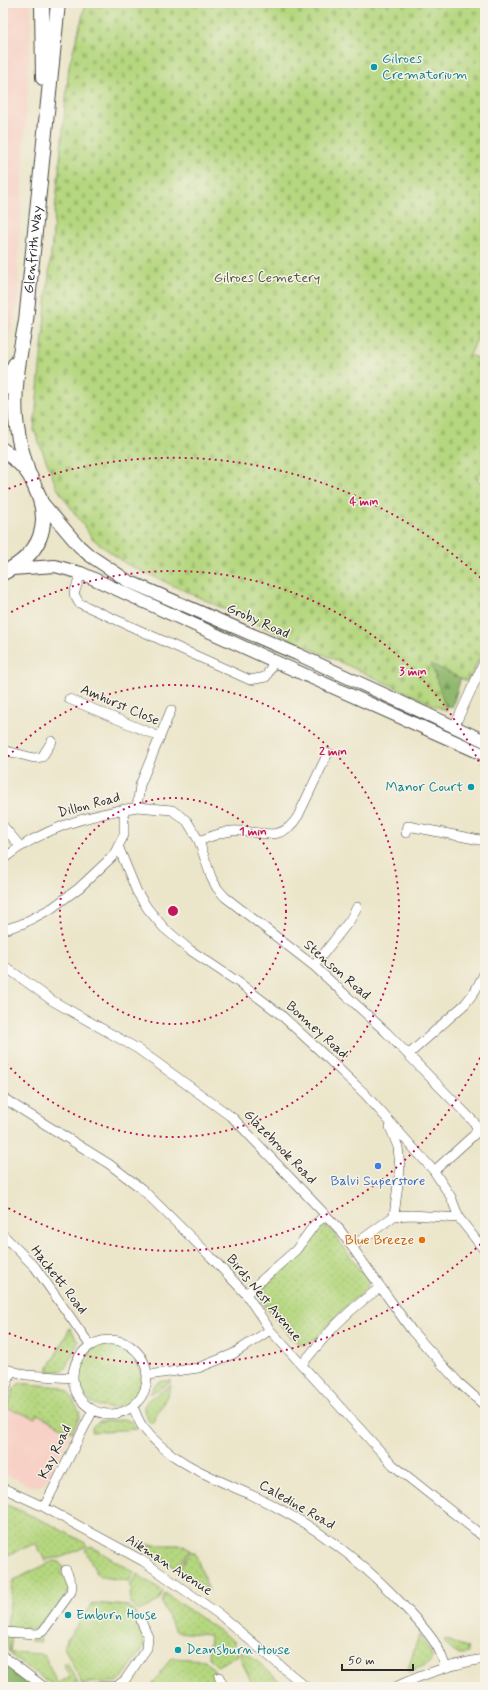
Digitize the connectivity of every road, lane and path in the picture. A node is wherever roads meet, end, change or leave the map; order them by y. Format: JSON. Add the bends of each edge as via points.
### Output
{"nodes":[{"id":1,"x":42,"y":3,"type":"edge"},
{"id":2,"x":58,"y":3,"type":"edge"},
{"id":3,"x":44,"y":143,"type":"junction"},
{"id":4,"x":19,"y":356,"type":"junction"},
{"id":5,"x":3,"y":389,"type":"edge"},
{"id":6,"x":3,"y":450,"type":"edge"},
{"id":7,"x":28,"y":473,"type":"junction"},
{"id":8,"x":40,"y":500,"type":"junction"},
{"id":9,"x":8,"y":571,"type":"edge"},
{"id":10,"x":81,"y":573,"type":"junction"},
{"id":11,"x":485,"y":660,"type":"edge"},
{"id":12,"x":274,"y":661,"type":"junction"},
{"id":13,"x":69,"y":698,"type":"dead end"},
{"id":14,"x":171,"y":710,"type":"dead end"},
{"id":15,"x":454,"y":727,"type":"junction"},
{"id":16,"x":160,"y":737,"type":"junction"},
{"id":17,"x":52,"y":741,"type":"dead end"},
{"id":18,"x":485,"y":741,"type":"edge"},
{"id":19,"x":3,"y":750,"type":"edge"},
{"id":20,"x":328,"y":753,"type":"dead end"},
{"id":21,"x":485,"y":754,"type":"edge"},
{"id":22,"x":137,"y":807,"type":"junction"},
{"id":23,"x":124,"y":809,"type":"junction"},
{"id":24,"x":3,"y":826,"type":"edge"},
{"id":25,"x":406,"y":833,"type":"dead end"},
{"id":26,"x":199,"y":841,"type":"junction"},
{"id":27,"x":485,"y":841,"type":"edge"},
{"id":28,"x":20,"y":846,"type":"junction"},
{"id":29,"x":118,"y":846,"type":"junction"},
{"id":30,"x":3,"y":859,"type":"edge"},
{"id":31,"x":357,"y":907,"type":"dead end"},
{"id":32,"x":3,"y":930,"type":"edge"},
{"id":33,"x":3,"y":965,"type":"edge"},
{"id":34,"x":314,"y":966,"type":"junction"},
{"id":35,"x":485,"y":972,"type":"edge"},
{"id":36,"x":408,"y":1055,"type":"junction"},
{"id":37,"x":3,"y":1098,"type":"edge"},
{"id":38,"x":388,"y":1120,"type":"junction"},
{"id":39,"x":434,"y":1171,"type":"junction"},
{"id":40,"x":326,"y":1215,"type":"junction"},
{"id":41,"x":394,"y":1216,"type":"junction"},
{"id":42,"x":459,"y":1218,"type":"junction"},
{"id":43,"x":3,"y":1235,"type":"edge"},
{"id":44,"x":353,"y":1246,"type":"junction"},
{"id":45,"x":485,"y":1251,"type":"edge"},
{"id":46,"x":381,"y":1287,"type":"junction"},
{"id":47,"x":246,"y":1294,"type":"junction"},
{"id":48,"x":270,"y":1330,"type":"junction"},
{"id":49,"x":90,"y":1346,"type":"junction"},
{"id":50,"x":302,"y":1364,"type":"junction"},
{"id":51,"x":7,"y":1370,"type":"edge"},
{"id":52,"x":148,"y":1375,"type":"junction"},
{"id":53,"x":73,"y":1378,"type":"junction"},
{"id":54,"x":3,"y":1395,"type":"edge"},
{"id":55,"x":485,"y":1406,"type":"edge"},
{"id":56,"x":133,"y":1407,"type":"junction"},
{"id":57,"x":92,"y":1410,"type":"junction"},
{"id":58,"x":3,"y":1488,"type":"edge"},
{"id":59,"x":44,"y":1507,"type":"junction"},
{"id":60,"x":485,"y":1538,"type":"edge"},
{"id":61,"x":66,"y":1570,"type":"dead end"},
{"id":62,"x":141,"y":1621,"type":"dead end"},
{"id":63,"x":3,"y":1632,"type":"edge"},
{"id":64,"x":3,"y":1656,"type":"edge"},
{"id":65,"x":485,"y":1659,"type":"edge"},
{"id":66,"x":446,"y":1668,"type":"junction"},
{"id":67,"x":219,"y":1677,"type":"dead end"},
{"id":68,"x":44,"y":1687,"type":"edge"},
{"id":69,"x":85,"y":1687,"type":"edge"},
{"id":70,"x":224,"y":1687,"type":"edge"},
{"id":71,"x":306,"y":1687,"type":"edge"},
{"id":72,"x":395,"y":1687,"type":"edge"}],
"edges":[{"from":1,"to":3,"type":"highway","name":"Glenfrith Way"},
{"from":2,"to":3,"type":"highway","name":"Glenfrith Way"},
{"from":3,"to":4,"type":"highway","name":"Glenfrith Way","via":[[26,321]]},
{"from":4,"to":5,"type":"highway","name":"Glenfrith Way"},
{"from":4,"to":7,"type":"highway","name":"Glenfrith Way","via":[[17,429]]},
{"from":6,"to":7,"type":"highway"},
{"from":7,"to":8,"type":"highway"},
{"from":8,"to":9,"type":"highway","via":[[42,532],[36,545]]},
{"from":8,"to":15,"type":"main road","name":"Groby Road","via":[[79,546],[128,581]]},
{"from":9,"to":10,"type":"main road","via":[[55,566]]},
{"from":10,"to":12,"type":"main road"},
{"from":10,"to":12,"type":"street","via":[[74,594],[79,603],[250,680],[266,677]]},
{"from":11,"to":15,"type":"street"},
{"from":12,"to":21,"type":"main road"},
{"from":13,"to":16,"type":"street","name":"Amhurst Close"},
{"from":14,"to":16,"type":"street","name":"Dillon Road"},
{"from":15,"to":18,"type":"main road","name":"Groby Road"},
{"from":16,"to":22,"type":"street","name":"Dillon Road","via":[[140,785]]},
{"from":17,"to":19,"type":"street","via":[[42,757],[34,758]]},
{"from":20,"to":26,"type":"street","via":[[294,824],[287,830],[280,834],[231,831]]},
{"from":22,"to":23,"type":"street","name":"Dillon Road"},
{"from":22,"to":26,"type":"street","name":"Stenson Road","via":[[172,810],[187,821]]},
{"from":23,"to":28,"type":"street","name":"Dillon Road","via":[[91,816],[50,830]]},
{"from":23,"to":29,"type":"street","via":[[124,835]]},
{"from":24,"to":28,"type":"street"},
{"from":25,"to":27,"type":"street","via":[[408,826]]},
{"from":26,"to":34,"type":"street","name":"Stenson Road","via":[[217,888],[225,897]]},
{"from":28,"to":30,"type":"street","name":"Dillon Road"},
{"from":29,"to":32,"type":"street","via":[[113,856],[90,879],[52,908],[22,924]]},
{"from":29,"to":38,"type":"street","name":"Bonney Road","via":[[137,892],[164,928],[190,950],[280,1014],[365,1094]]},
{"from":31,"to":34,"type":"street"},
{"from":33,"to":40,"type":"street","name":"Glazebrook Road","via":[[53,1001],[138,1049],[233,1118]]},
{"from":34,"to":36,"type":"street","name":"Stenson Road"},
{"from":35,"to":36,"type":"street","via":[[465,1004]]},
{"from":36,"to":39,"type":"street","name":"Stenson Road","via":[[476,1125],[477,1132]]},
{"from":37,"to":47,"type":"street","name":"Birds Nest Avenue","via":[[109,1164],[142,1189]]},
{"from":38,"to":39,"type":"street","name":"Bonney Road"},
{"from":38,"to":41,"type":"street","via":[[398,1147],[400,1168]]},
{"from":39,"to":42,"type":"street","name":"Bonney Road","via":[[451,1197]]},
{"from":40,"to":44,"type":"street","name":"Glazebrook Road"},
{"from":40,"to":47,"type":"street","via":[[315,1224],[296,1250]]},
{"from":41,"to":42,"type":"street"},
{"from":41,"to":44,"type":"street"},
{"from":42,"to":45,"type":"street","name":"Bonney Road"},
{"from":43,"to":49,"type":"street","name":"Hackett Road","via":[[35,1267]]},
{"from":44,"to":46,"type":"street","name":"Glazebrook Road"},
{"from":46,"to":50,"type":"street","via":[[324,1338]]},
{"from":46,"to":55,"type":"street","name":"Glazebrook Road","via":[[412,1330],[458,1382]]},
{"from":47,"to":48,"type":"street","name":"Birds Nest Avenue"},
{"from":48,"to":50,"type":"street","name":"Birds Nest Avenue"},
{"from":48,"to":52,"type":"street","via":[[233,1354],[198,1368]]},
{"from":49,"to":52,"type":"street","via":[[107,1340],[124,1342],[140,1355]]},
{"from":49,"to":53,"type":"street","via":[[77,1359]]},
{"from":50,"to":60,"type":"street","name":"Birds Nest Avenue","via":[[393,1464]]},
{"from":51,"to":53,"type":"street","via":[[26,1375]]},
{"from":51,"to":54,"type":"street"},
{"from":52,"to":56,"type":"street","via":[[146,1389]]},
{"from":53,"to":57,"type":"street","via":[[78,1397]]},
{"from":56,"to":57,"type":"street","via":[[118,1414]]},
{"from":56,"to":66,"type":"street","name":"Caledine Road","via":[[141,1425],[171,1455],[277,1507],[316,1529],[350,1554],[418,1621],[436,1644]]},
{"from":57,"to":59,"type":"street","name":"Kay Road"},
{"from":58,"to":59,"type":"street","name":"Aikman Avenue"},
{"from":59,"to":71,"type":"street","name":"Aikman Avenue","via":[[143,1561],[220,1615]]},
{"from":61,"to":63,"type":"street","via":[[72,1585],[71,1592],[44,1631],[38,1634]]},
{"from":62,"to":69,"type":"street","via":[[148,1637],[147,1648],[125,1680],[117,1686]]},
{"from":64,"to":68,"type":"street"},
{"from":65,"to":66,"type":"street"},
{"from":66,"to":72,"type":"street"},
{"from":67,"to":70,"type":"street"}]}
